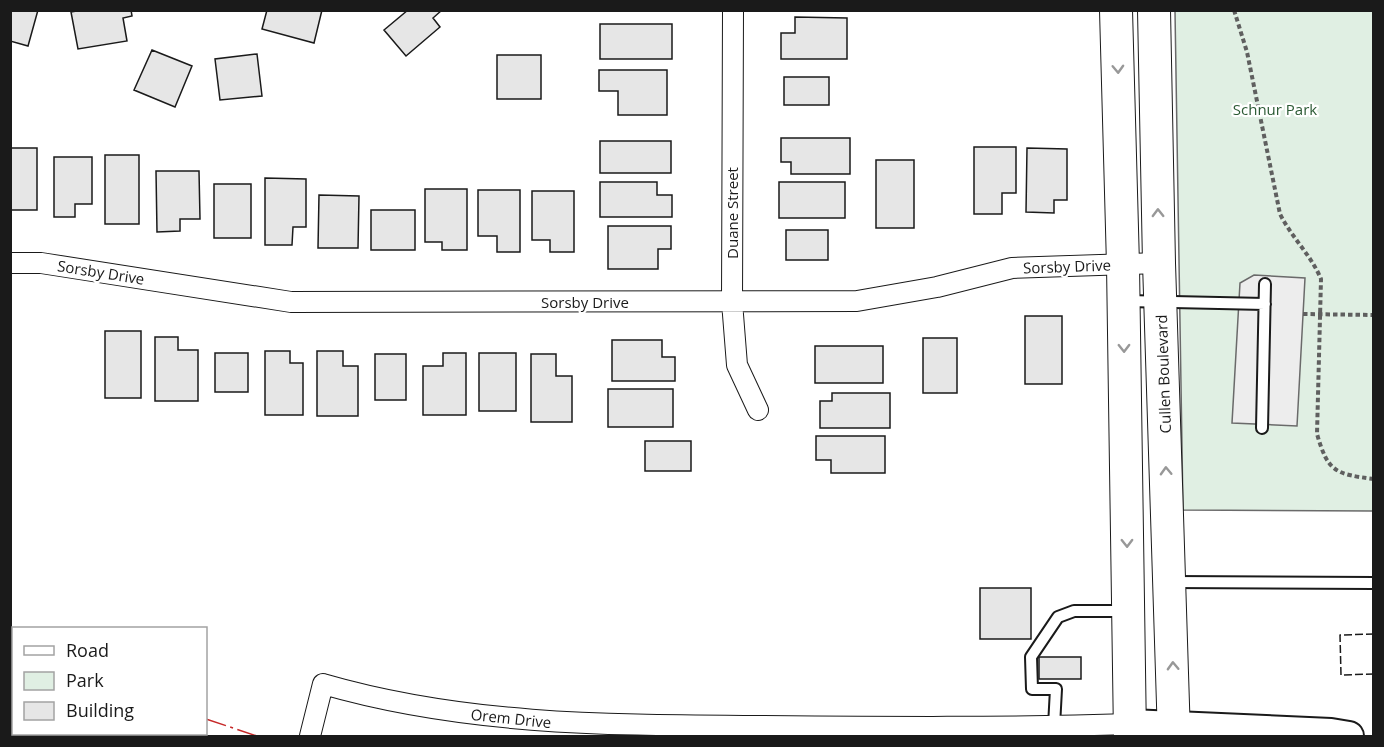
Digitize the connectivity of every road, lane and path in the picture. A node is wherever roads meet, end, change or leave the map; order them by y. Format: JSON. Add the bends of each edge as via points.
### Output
{"nodes":[{"id":1,"x":733,"y":10,"type":"edge"},
{"id":2,"x":1116,"y":10,"type":"edge"},
{"id":3,"x":1154,"y":10,"type":"edge"},
{"id":4,"x":1233,"y":10,"type":"edge"},
{"id":5,"x":10,"y":263,"type":"edge"},
{"id":6,"x":1159,"y":263,"type":"junction"},
{"id":7,"x":1123,"y":265,"type":"junction"},
{"id":8,"x":1265,"y":284,"type":"dead end"},
{"id":9,"x":1160,"y":300,"type":"junction"},
{"id":10,"x":1124,"y":301,"type":"junction"},
{"id":11,"x":732,"y":302,"type":"junction"},
{"id":12,"x":1264,"y":304,"type":"junction"},
{"id":13,"x":1304,"y":314,"type":"dead end"},
{"id":14,"x":1321,"y":314,"type":"junction"},
{"id":15,"x":1374,"y":315,"type":"edge"},
{"id":16,"x":758,"y":410,"type":"dead end"},
{"id":17,"x":1262,"y":428,"type":"dead end"},
{"id":18,"x":1374,"y":479,"type":"edge"},
{"id":19,"x":1170,"y":582,"type":"junction"},
{"id":20,"x":1374,"y":583,"type":"edge"},
{"id":21,"x":1128,"y":611,"type":"junction"},
{"id":22,"x":1054,"y":726,"type":"junction"},
{"id":23,"x":1130,"y":730,"type":"edge"},
{"id":24,"x":1174,"y":730,"type":"edge"},
{"id":25,"x":310,"y":736,"type":"edge"},
{"id":26,"x":1349,"y":736,"type":"edge"}],
"edges":[{"from":1,"to":11,"type":"street","name":"Duane Street"},
{"from":2,"to":7,"type":"main road","one_way":true},
{"from":6,"to":3,"type":"main road","name":"Cullen Boulevard","one_way":true},
{"from":4,"to":14,"type":"path","via":[[1247,52],[1280,214],[1321,279]]},
{"from":5,"to":11,"type":"street","name":"Sorsby Drive","via":[[40,263],[291,302]]},
{"from":6,"to":7,"type":"street","name":"Sorsby Drive"},
{"from":6,"to":9,"type":"main road","name":"Cullen Boulevard"},
{"from":7,"to":10,"type":"main road"},
{"from":7,"to":11,"type":"street","name":"Sorsby Drive","via":[[1011,268],[937,287],[857,301]]},
{"from":8,"to":12,"type":"lane"},
{"from":9,"to":10,"type":"lane"},
{"from":9,"to":12,"type":"lane"},
{"from":19,"to":9,"type":"main road","name":"Cullen Boulevard","one_way":true},
{"from":10,"to":21,"type":"main road","one_way":true},
{"from":11,"to":16,"type":"street","name":"Duane Street","via":[[737,365]]},
{"from":12,"to":17,"type":"lane"},
{"from":13,"to":14,"type":"path"},
{"from":14,"to":15,"type":"path"},
{"from":14,"to":18,"type":"path","via":[[1317,434],[1322,452],[1336,471]]},
{"from":19,"to":20,"type":"lane"},
{"from":24,"to":19,"type":"main road","name":"Cullen Boulevard","one_way":true},
{"from":21,"to":22,"type":"lane","via":[[1074,611],[1058,617],[1031,657],[1032,689],[1056,689]]},
{"from":21,"to":23,"type":"main road"},
{"from":22,"to":23,"type":"street","name":"Orem Drive"},
{"from":22,"to":25,"type":"street","name":"Orem Drive","via":[[580,725],[439,710],[369,698],[323,684]]},
{"from":23,"to":24,"type":"main road","name":"Orem Drive"},
{"from":24,"to":26,"type":"main road","name":"Orem Drive"}]}
